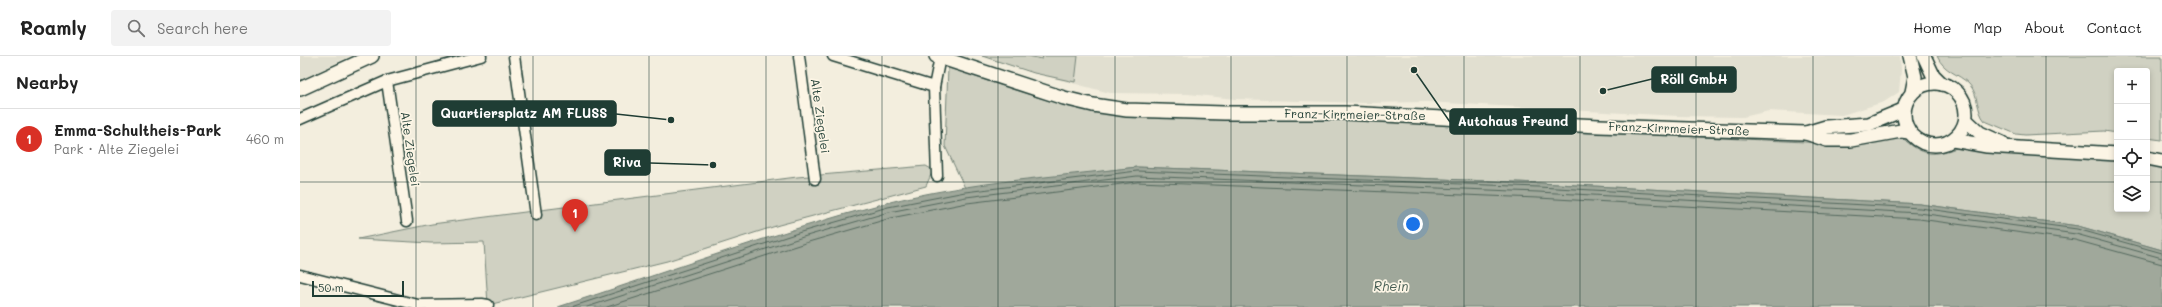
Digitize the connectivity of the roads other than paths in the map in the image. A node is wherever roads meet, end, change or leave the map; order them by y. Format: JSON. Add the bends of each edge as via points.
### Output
{"nodes":[{"id":1,"x":372,"y":56,"type":"edge"},
{"id":2,"x":481,"y":56,"type":"edge"},
{"id":3,"x":514,"y":56,"type":"edge"},
{"id":4,"x":799,"y":56,"type":"edge"},
{"id":5,"x":833,"y":56,"type":"edge"},
{"id":6,"x":1910,"y":56,"type":"edge"},
{"id":7,"x":1924,"y":56,"type":"edge"},
{"id":8,"x":938,"y":57,"type":"edge"},
{"id":9,"x":387,"y":81,"type":"junction"},
{"id":10,"x":1942,"y":84,"type":"junction"},
{"id":11,"x":934,"y":87,"type":"junction"},
{"id":12,"x":300,"y":89,"type":"edge"},
{"id":13,"x":1912,"y":92,"type":"junction"},
{"id":14,"x":1903,"y":110,"type":"junction"},
{"id":15,"x":300,"y":118,"type":"edge"},
{"id":16,"x":1966,"y":120,"type":"junction"},
{"id":17,"x":1909,"y":132,"type":"junction"},
{"id":18,"x":1806,"y":133,"type":"junction"},
{"id":19,"x":1953,"y":140,"type":"junction"},
{"id":20,"x":2011,"y":147,"type":"junction"},
{"id":21,"x":2114,"y":154,"type":"edge"},
{"id":22,"x":2150,"y":159,"type":"edge"},
{"id":23,"x":2162,"y":161,"type":"edge"},
{"id":24,"x":937,"y":176,"type":"dead end"},
{"id":25,"x":815,"y":179,"type":"dead end"},
{"id":26,"x":536,"y":215,"type":"dead end"},
{"id":27,"x":407,"y":221,"type":"dead end"},
{"id":28,"x":300,"y":276,"type":"edge"},
{"id":29,"x":488,"y":305,"type":"dead end"}],
"edges":[{"from":1,"to":12,"type":"street"},
{"from":2,"to":9,"type":"street"},
{"from":3,"to":26,"type":"street"},
{"from":4,"to":25,"type":"street","name":"Alte Ziegelei"},
{"from":5,"to":11,"type":"street"},
{"from":6,"to":13,"type":"street","via":[[1915,77]]},
{"from":7,"to":10,"type":"street","via":[[1933,75]]},
{"from":8,"to":11,"type":"street"},
{"from":8,"to":18,"type":"street","name":"Franz-Kirrmeier-Straße","via":[[1064,98],[1127,110],[1346,113]]},
{"from":9,"to":15,"type":"street"},
{"from":9,"to":27,"type":"street","name":"Alte Ziegelei"},
{"from":10,"to":13,"type":"street","via":[[1929,83]]},
{"from":10,"to":16,"type":"street","via":[[1951,87],[1963,100]]},
{"from":11,"to":24,"type":"street"},
{"from":13,"to":14,"type":"street"},
{"from":14,"to":17,"type":"street"},
{"from":14,"to":18,"type":"street","name":"Franz-Kirrmeier-Straße","via":[[1869,124],[1826,127]]},
{"from":16,"to":19,"type":"street","via":[[1961,132]]},
{"from":16,"to":20,"type":"street","via":[[1980,133]]},
{"from":17,"to":18,"type":"street","name":"Franz-Kirrmeier-Straße","via":[[1901,131],[1851,140],[1827,140]]},
{"from":17,"to":19,"type":"street","via":[[1920,142],[1933,146],[1944,145]]},
{"from":19,"to":20,"type":"street"},
{"from":20,"to":21,"type":"street"},
{"from":22,"to":23,"type":"street"},
{"from":28,"to":29,"type":"street","via":[[418,305]]}]}
